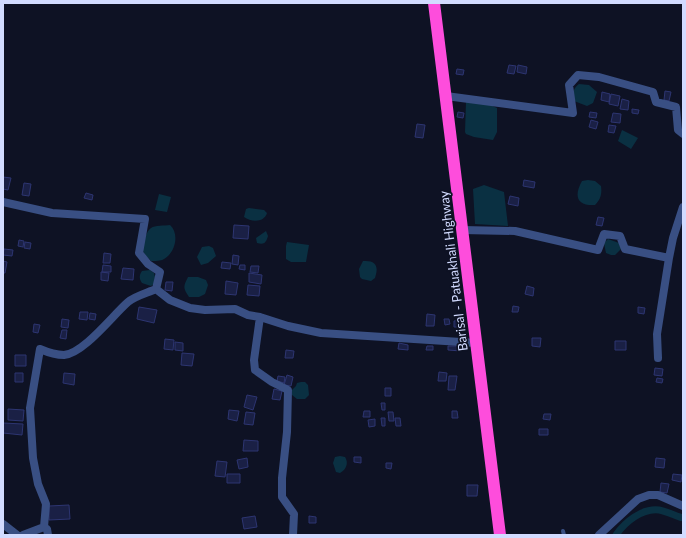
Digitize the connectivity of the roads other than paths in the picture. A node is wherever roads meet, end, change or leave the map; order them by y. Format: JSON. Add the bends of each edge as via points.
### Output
{"nodes":[{"id":1,"x":434,"y":3,"type":"edge"},
{"id":2,"x":446,"y":96,"type":"junction"},
{"id":3,"x":683,"y":134,"type":"edge"},
{"id":4,"x":3,"y":202,"type":"edge"},
{"id":5,"x":683,"y":207,"type":"edge"},
{"id":6,"x":462,"y":230,"type":"junction"},
{"id":7,"x":669,"y":258,"type":"junction"},
{"id":8,"x":156,"y":289,"type":"junction"},
{"id":9,"x":260,"y":317,"type":"junction"},
{"id":10,"x":476,"y":343,"type":"junction"},
{"id":11,"x":658,"y":358,"type":"dead end"},
{"id":12,"x":683,"y":506,"type":"edge"},
{"id":13,"x":3,"y":524,"type":"edge"},
{"id":14,"x":44,"y":527,"type":"junction"},
{"id":15,"x":17,"y":535,"type":"edge"},
{"id":16,"x":23,"y":535,"type":"edge"},
{"id":17,"x":48,"y":535,"type":"edge"},
{"id":18,"x":293,"y":535,"type":"edge"},
{"id":19,"x":500,"y":535,"type":"edge"},
{"id":20,"x":599,"y":535,"type":"edge"}],
"edges":[{"from":1,"to":2,"type":"highway","name":"Barisal - Patuakhali Highway"},
{"from":2,"to":3,"type":"street","via":[[573,113],[569,85],[578,75],[599,77],[652,92],[656,102],[676,107],[678,130]]},
{"from":2,"to":6,"type":"highway","name":"Barisal - Patuakhali Highway"},
{"from":4,"to":8,"type":"street","via":[[52,213],[145,218],[139,253],[148,264],[160,272]]},
{"from":5,"to":7,"type":"street"},
{"from":6,"to":7,"type":"street","via":[[516,231],[598,250],[604,234],[620,236],[625,249]]},
{"from":6,"to":10,"type":"highway","name":"Barisal - Patuakhali Highway"},
{"from":7,"to":11,"type":"street","via":[[657,334]]},
{"from":8,"to":9,"type":"street","via":[[170,300],[190,308],[235,309],[248,316]]},
{"from":8,"to":14,"type":"street","via":[[129,302],[83,347],[65,355],[40,349],[30,408],[33,458],[38,484],[46,504]]},
{"from":9,"to":10,"type":"street","via":[[321,333]]},
{"from":9,"to":18,"type":"street","via":[[255,370],[288,390],[282,497],[294,514]]},
{"from":10,"to":19,"type":"highway","name":"Barisal - Patuakhali Highway"},
{"from":12,"to":20,"type":"street","via":[[658,495],[649,495],[638,499]]},
{"from":13,"to":15,"type":"street"},
{"from":14,"to":16,"type":"street"},
{"from":14,"to":17,"type":"street"}]}
